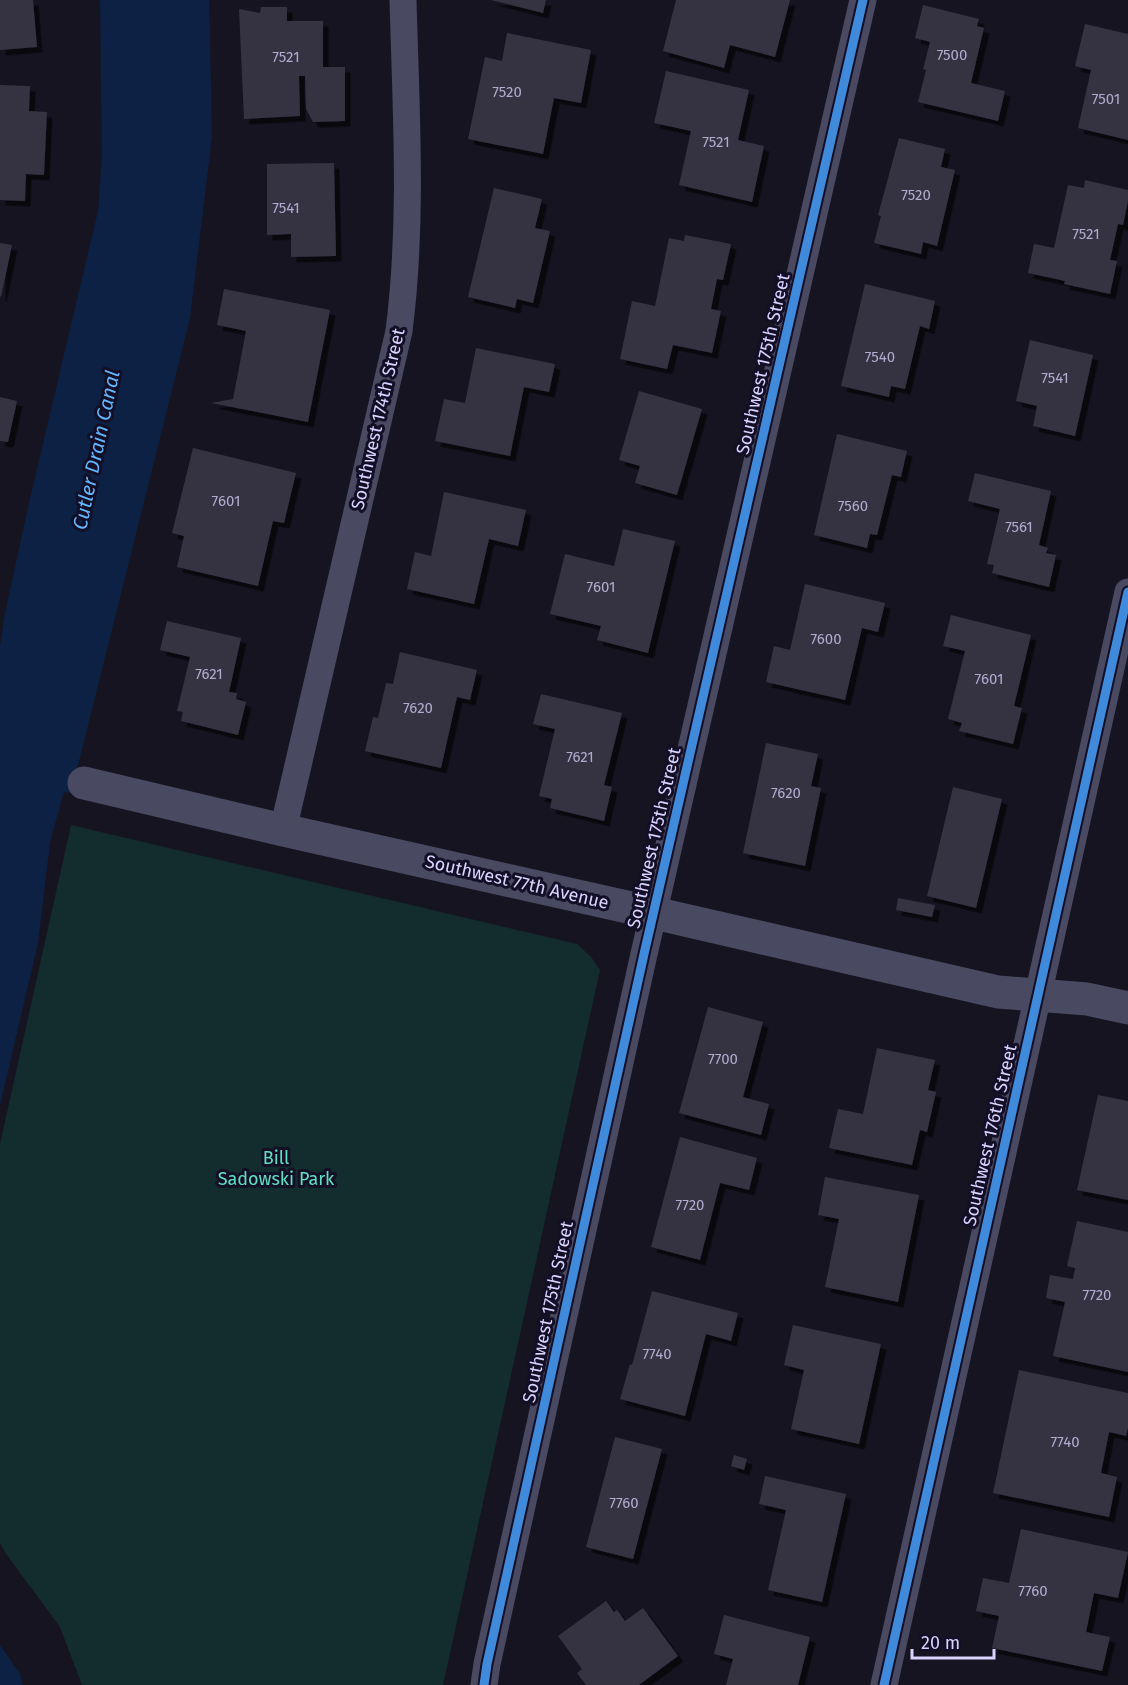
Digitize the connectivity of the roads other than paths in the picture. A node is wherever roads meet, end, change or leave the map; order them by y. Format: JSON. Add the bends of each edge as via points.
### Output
{"nodes":[{"id":1,"x":403,"y":0,"type":"edge"},
{"id":2,"x":863,"y":0,"type":"edge"},
{"id":3,"x":1128,"y":593,"type":"edge"},
{"id":4,"x":84,"y":783,"type":"dead end"},
{"id":5,"x":283,"y":830,"type":"junction"},
{"id":6,"x":654,"y":913,"type":"junction"},
{"id":7,"x":1038,"y":995,"type":"junction"},
{"id":8,"x":1128,"y":1008,"type":"edge"},
{"id":9,"x":484,"y":1685,"type":"edge"},
{"id":10,"x":884,"y":1685,"type":"edge"}],
"edges":[{"from":1,"to":5,"type":"street","name":"Southwest 174th Street","via":[[408,202],[399,331]]},
{"from":2,"to":6,"type":"street","name":"Southwest 175th Street"},
{"from":3,"to":7,"type":"street","name":"Southwest 176th Street"},
{"from":4,"to":5,"type":"street","name":"Southwest 77th Avenue"},
{"from":5,"to":6,"type":"street","name":"Southwest 77th Avenue"},
{"from":6,"to":7,"type":"street","name":"Southwest 77th Avenue","via":[[998,992]]},
{"from":6,"to":9,"type":"street","name":"Southwest 175th Street"},
{"from":7,"to":8,"type":"street","name":"Southwest 77th Avenue","via":[[1087,999]]},
{"from":7,"to":10,"type":"street","name":"Southwest 176th Street"}]}
